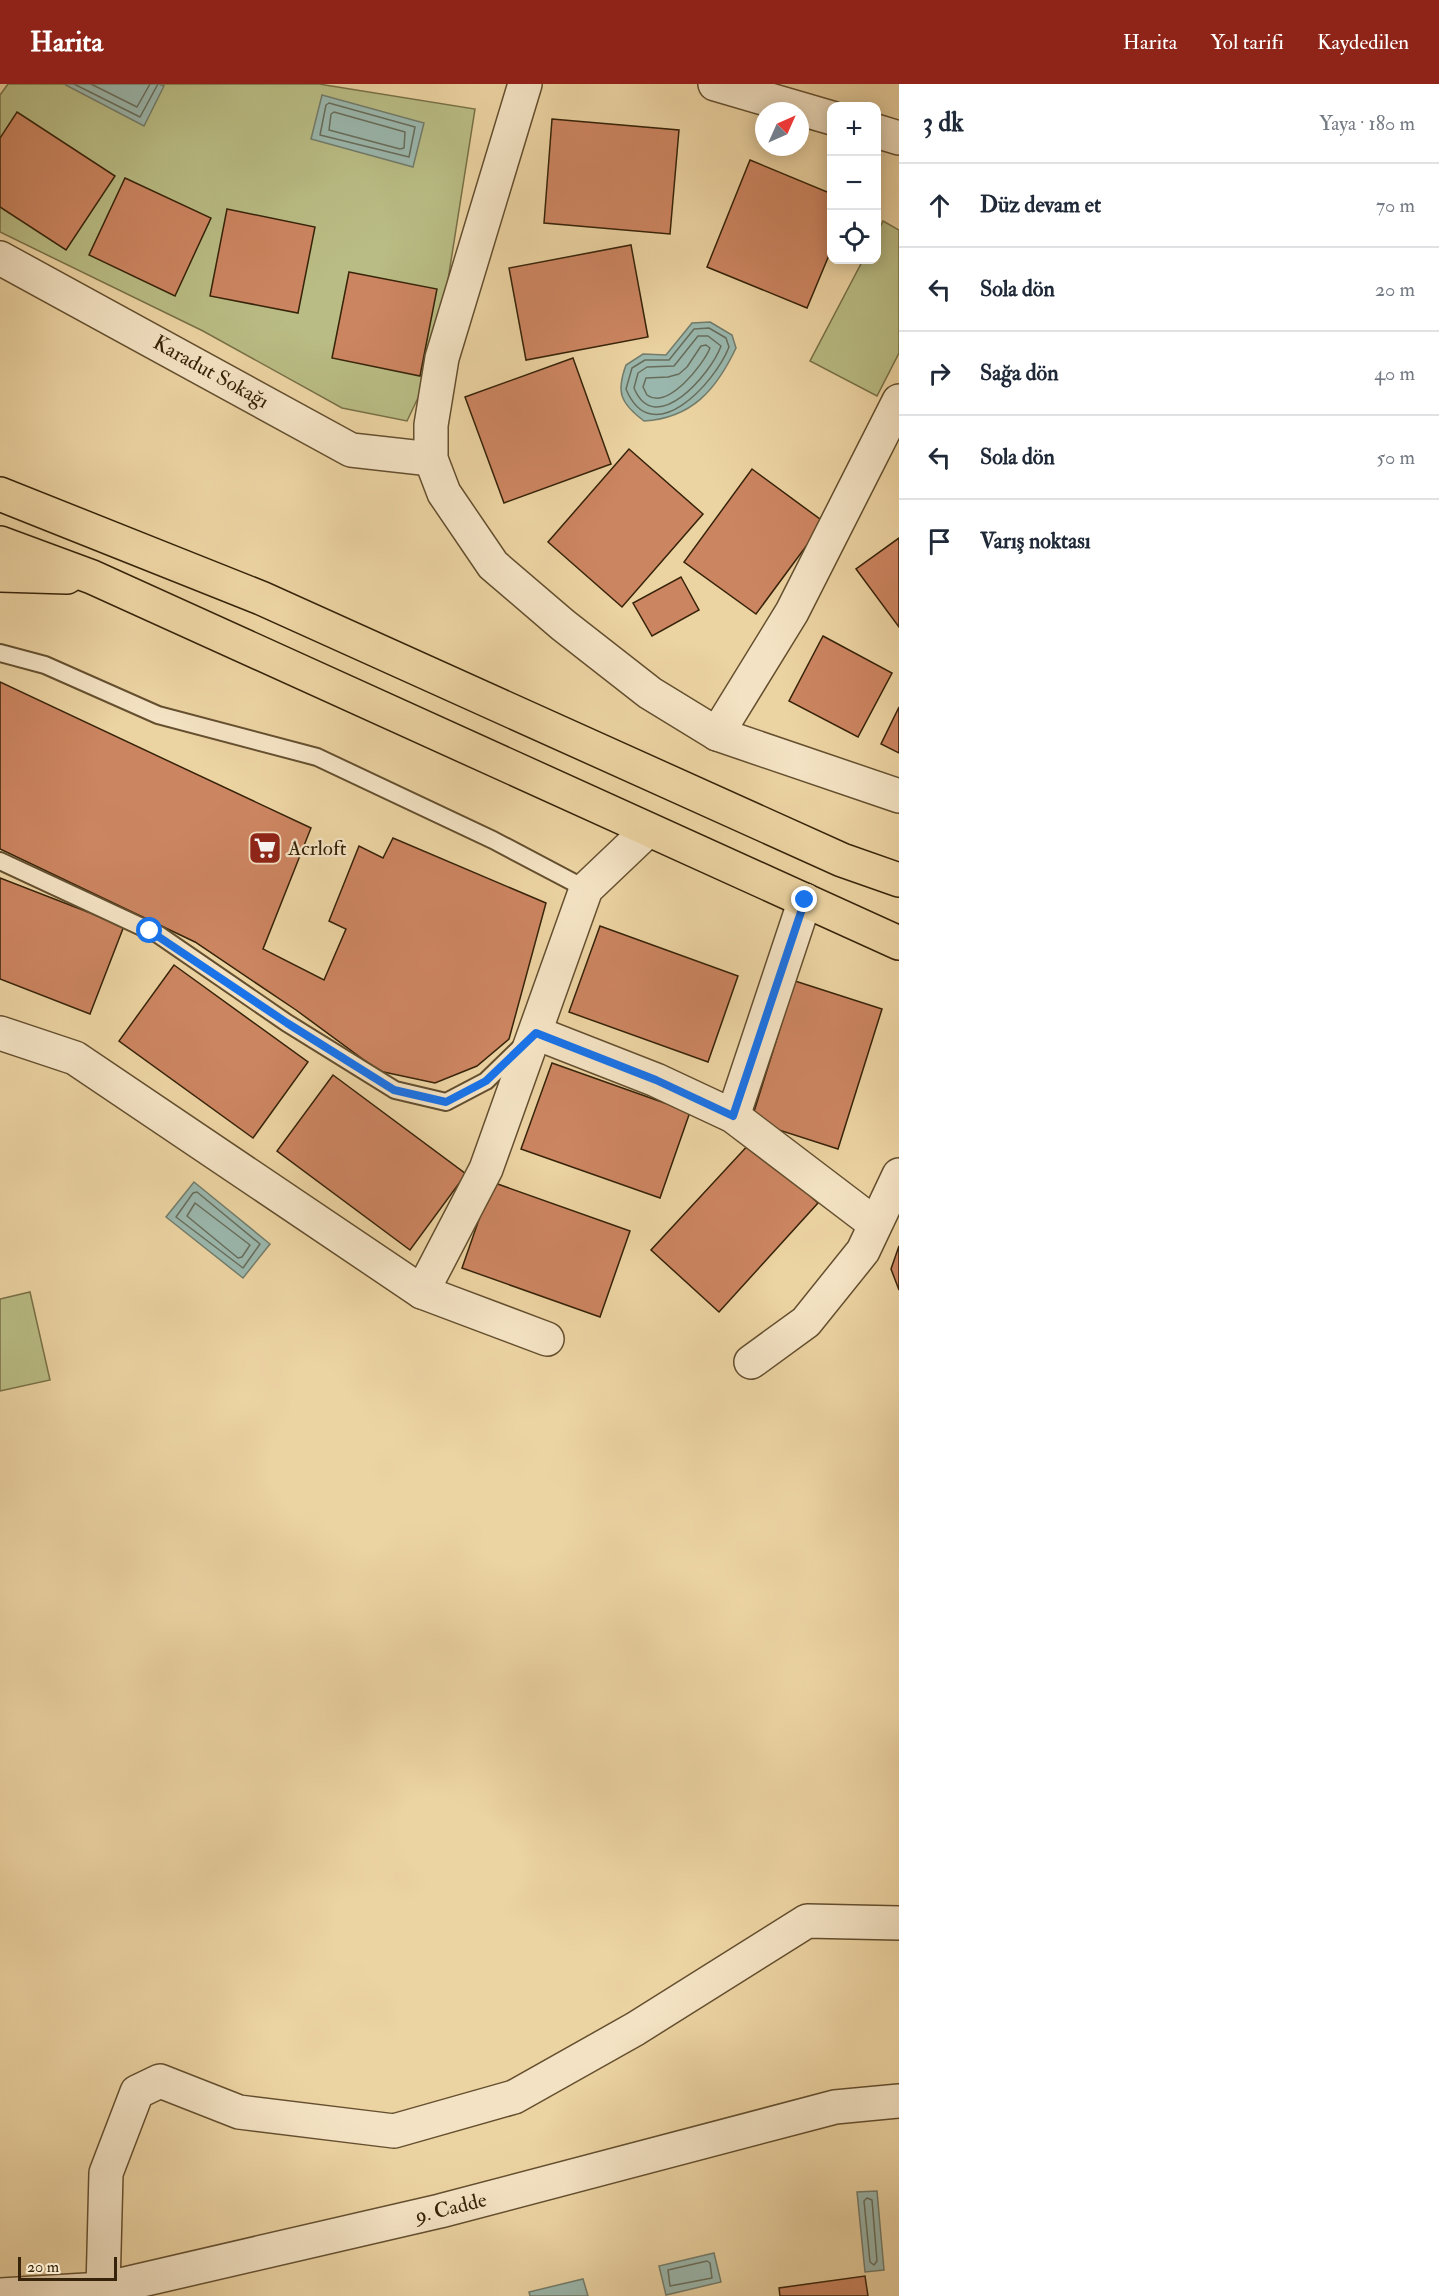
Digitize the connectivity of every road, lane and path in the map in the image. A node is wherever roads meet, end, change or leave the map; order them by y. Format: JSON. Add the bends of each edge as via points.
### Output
{"nodes":[{"id":1,"x":525,"y":84,"type":"edge"},
{"id":2,"x":716,"y":84,"type":"edge"},
{"id":3,"x":827,"y":117,"type":"edge"},
{"id":4,"x":881,"y":133,"type":"edge"},
{"id":5,"x":899,"y":138,"type":"edge"},
{"id":6,"x":0,"y":258,"type":"edge"},
{"id":7,"x":899,"y":401,"type":"edge"},
{"id":8,"x":431,"y":459,"type":"junction"},
{"id":9,"x":0,"y":495,"type":"edge"},
{"id":10,"x":0,"y":543,"type":"edge"},
{"id":11,"x":0,"y":575,"type":"edge"},
{"id":12,"x":93,"y":577,"type":"junction"},
{"id":13,"x":0,"y":653,"type":"edge"},
{"id":14,"x":717,"y":734,"type":"junction"},
{"id":15,"x":899,"y":796,"type":"edge"},
{"id":16,"x":648,"y":830,"type":"junction"},
{"id":17,"x":842,"y":860,"type":"junction"},
{"id":18,"x":0,"y":861,"type":"edge"},
{"id":19,"x":899,"y":865,"type":"edge"},
{"id":20,"x":899,"y":880,"type":"edge"},
{"id":21,"x":586,"y":888,"type":"junction"},
{"id":22,"x":805,"y":900,"type":"junction"},
{"id":23,"x":899,"y":943,"type":"edge"},
{"id":24,"x":0,"y":1033,"type":"edge"},
{"id":25,"x":536,"y":1033,"type":"junction"},
{"id":26,"x":733,"y":1116,"type":"junction"},
{"id":27,"x":899,"y":1175,"type":"edge"},
{"id":28,"x":875,"y":1224,"type":"junction"},
{"id":29,"x":422,"y":1292,"type":"junction"},
{"id":30,"x":547,"y":1339,"type":"dead end"},
{"id":31,"x":751,"y":1362,"type":"dead end"},
{"id":32,"x":899,"y":1923,"type":"edge"},
{"id":33,"x":899,"y":2101,"type":"edge"},
{"id":34,"x":103,"y":2289,"type":"junction"},
{"id":35,"x":0,"y":2295,"type":"edge"}],
"edges":[{"from":1,"to":8,"type":"street","via":[[442,358],[430,425]]},
{"from":2,"to":3,"type":"street"},
{"from":4,"to":5,"type":"street"},
{"from":6,"to":8,"type":"street","name":"Karadut Sokağı","via":[[351,450]]},
{"from":7,"to":14,"type":"street","via":[[792,612]]},
{"from":8,"to":14,"type":"street","via":[[444,493],[493,565],[650,693]]},
{"from":9,"to":17,"type":"highway","via":[[261,598]]},
{"from":10,"to":12,"type":"highway"},
{"from":11,"to":12,"type":"highway"},
{"from":12,"to":16,"type":"highway"},
{"from":13,"to":21,"type":"lane","via":[[45,664],[158,715],[317,757]]},
{"from":14,"to":15,"type":"street"},
{"from":16,"to":21,"type":"street"},
{"from":16,"to":22,"type":"highway"},
{"from":17,"to":19,"type":"highway"},
{"from":17,"to":20,"type":"highway"},
{"from":18,"to":25,"type":"lane","via":[[159,935],[394,1090],[446,1102],[486,1081]]},
{"from":21,"to":25,"type":"street"},
{"from":22,"to":23,"type":"highway"},
{"from":22,"to":26,"type":"street"},
{"from":24,"to":29,"type":"street","via":[[75,1058]]},
{"from":25,"to":26,"type":"street","via":[[656,1080]]},
{"from":25,"to":29,"type":"street","via":[[486,1169]]},
{"from":26,"to":28,"type":"street"},
{"from":27,"to":28,"type":"street"},
{"from":28,"to":31,"type":"street","via":[[863,1251],[806,1322]]},
{"from":29,"to":30,"type":"street"},
{"from":32,"to":34,"type":"street","via":[[807,1921],[635,2030],[514,2097],[394,2131],[239,2112],[160,2081],[136,2092],[106,2173]]},
{"from":33,"to":34,"type":"street","name":"9. Cadde","via":[[835,2107],[440,2211]]},
{"from":34,"to":35,"type":"street","name":"9. Cadde"}]}
